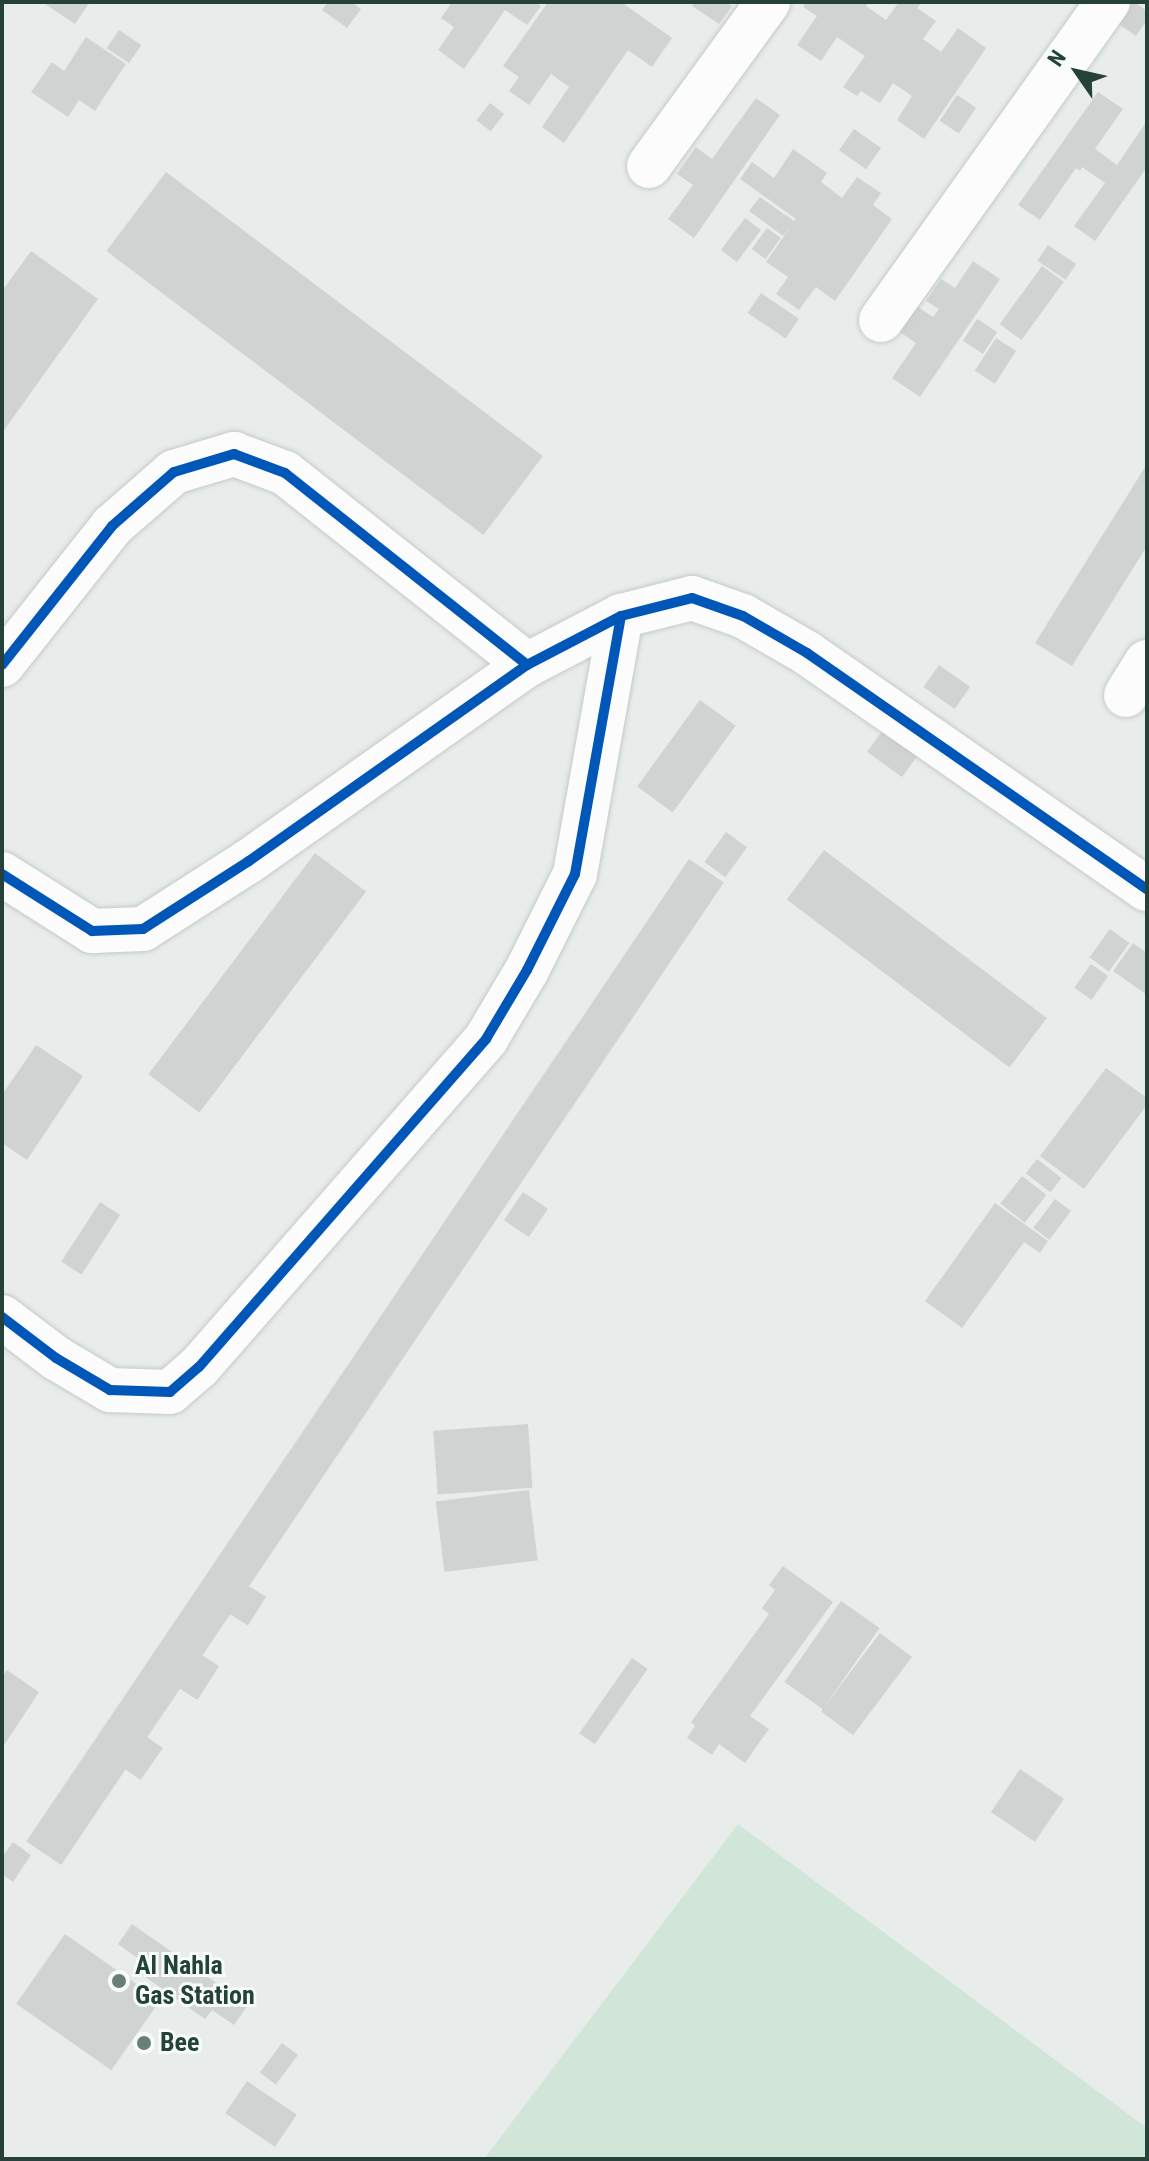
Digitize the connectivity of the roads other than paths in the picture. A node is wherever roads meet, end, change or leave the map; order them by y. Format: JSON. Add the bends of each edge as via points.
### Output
{"nodes":[{"id":1,"x":768,"y":2,"type":"edge"},
{"id":2,"x":1108,"y":2,"type":"edge"},
{"id":3,"x":649,"y":166,"type":"dead end"},
{"id":4,"x":881,"y":320,"type":"dead end"},
{"id":5,"x":621,"y":616,"type":"junction"},
{"id":6,"x":2,"y":665,"type":"edge"},
{"id":7,"x":527,"y":665,"type":"junction"},
{"id":8,"x":2,"y":874,"type":"edge"},
{"id":9,"x":1147,"y":889,"type":"edge"},
{"id":10,"x":2,"y":1317,"type":"edge"}],
"edges":[{"from":1,"to":3,"type":"street"},
{"from":2,"to":4,"type":"street"},
{"from":5,"to":7,"type":"street"},
{"from":5,"to":9,"type":"street","via":[[692,598],[743,616],[807,653]]},
{"from":5,"to":10,"type":"street","via":[[575,874],[527,970],[486,1039],[199,1367],[170,1392],[110,1390]]},
{"from":6,"to":7,"type":"street","via":[[112,526],[174,472],[234,454],[285,473]]},
{"from":7,"to":8,"type":"street","via":[[249,861],[143,929],[92,931]]}]}
